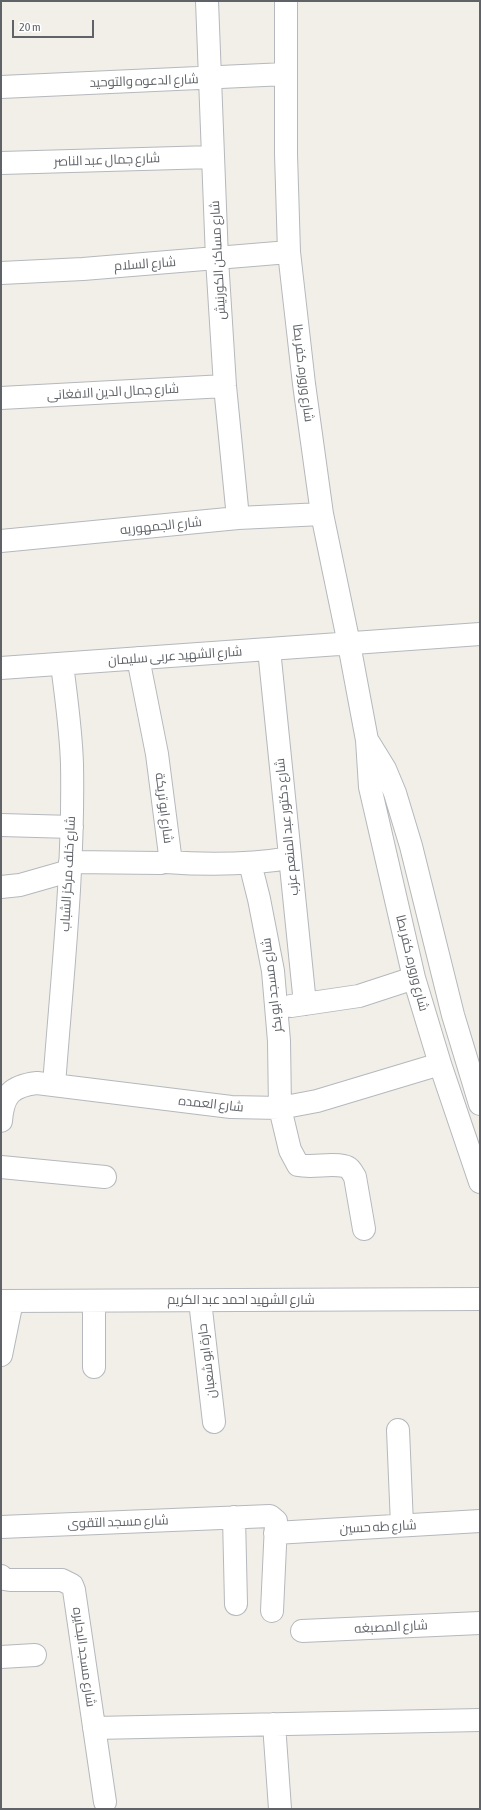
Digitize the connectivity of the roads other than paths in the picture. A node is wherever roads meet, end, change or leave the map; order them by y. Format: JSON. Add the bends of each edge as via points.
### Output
{"nodes":[{"id":1,"x":207,"y":1,"type":"edge"},
{"id":2,"x":286,"y":1,"type":"edge"},
{"id":3,"x":286,"y":74,"type":"junction"},
{"id":4,"x":210,"y":78,"type":"junction"},
{"id":5,"x":1,"y":87,"type":"edge"},
{"id":6,"x":213,"y":157,"type":"junction"},
{"id":7,"x":1,"y":163,"type":"edge"},
{"id":8,"x":289,"y":252,"type":"junction"},
{"id":9,"x":216,"y":259,"type":"junction"},
{"id":10,"x":1,"y":273,"type":"edge"},
{"id":11,"x":225,"y":386,"type":"junction"},
{"id":12,"x":1,"y":398,"type":"edge"},
{"id":13,"x":322,"y":514,"type":"junction"},
{"id":14,"x":238,"y":518,"type":"junction"},
{"id":15,"x":1,"y":541,"type":"edge"},
{"id":16,"x":480,"y":634,"type":"edge"},
{"id":17,"x":350,"y":644,"type":"junction"},
{"id":18,"x":269,"y":649,"type":"junction"},
{"id":19,"x":138,"y":658,"type":"junction"},
{"id":20,"x":62,"y":664,"type":"junction"},
{"id":21,"x":1,"y":668,"type":"edge"},
{"id":22,"x":367,"y":740,"type":"junction"},
{"id":23,"x":1,"y":825,"type":"edge"},
{"id":24,"x":72,"y":827,"type":"junction"},
{"id":25,"x":290,"y":858,"type":"junction"},
{"id":26,"x":166,"y":862,"type":"junction"},
{"id":27,"x":250,"y":863,"type":"junction"},
{"id":28,"x":70,"y":867,"type":"junction"},
{"id":29,"x":1,"y":887,"type":"edge"},
{"id":30,"x":414,"y":978,"type":"junction"},
{"id":31,"x":305,"y":1004,"type":"junction"},
{"id":32,"x":277,"y":1008,"type":"junction"},
{"id":33,"x":440,"y":1064,"type":"junction"},
{"id":34,"x":54,"y":1085,"type":"junction"},
{"id":35,"x":480,"y":1104,"type":"edge"},
{"id":36,"x":280,"y":1108,"type":"junction"},
{"id":37,"x":1,"y":1121,"type":"edge"},
{"id":38,"x":1,"y":1167,"type":"edge"},
{"id":39,"x":105,"y":1177,"type":"dead end"},
{"id":40,"x":480,"y":1182,"type":"edge"},
{"id":41,"x":364,"y":1229,"type":"dead end"},
{"id":42,"x":480,"y":1299,"type":"edge"},
{"id":43,"x":7,"y":1301,"type":"edge"},
{"id":44,"x":94,"y":1301,"type":"junction"},
{"id":45,"x":200,"y":1301,"type":"junction"},
{"id":46,"x":1,"y":1355,"type":"edge"},
{"id":47,"x":94,"y":1367,"type":"dead end"},
{"id":48,"x":214,"y":1422,"type":"dead end"},
{"id":49,"x":398,"y":1430,"type":"dead end"},
{"id":50,"x":234,"y":1518,"type":"junction"},
{"id":51,"x":480,"y":1521,"type":"edge"},
{"id":52,"x":402,"y":1526,"type":"junction"},
{"id":53,"x":1,"y":1527,"type":"edge"},
{"id":54,"x":276,"y":1533,"type":"junction"},
{"id":55,"x":1,"y":1576,"type":"edge"},
{"id":56,"x":236,"y":1604,"type":"dead end"},
{"id":57,"x":272,"y":1612,"type":"dead end"},
{"id":58,"x":480,"y":1623,"type":"edge"},
{"id":59,"x":302,"y":1632,"type":"dead end"},
{"id":60,"x":35,"y":1655,"type":"dead end"},
{"id":61,"x":1,"y":1657,"type":"edge"},
{"id":62,"x":480,"y":1720,"type":"edge"},
{"id":63,"x":274,"y":1724,"type":"junction"},
{"id":64,"x":94,"y":1728,"type":"junction"},
{"id":65,"x":105,"y":1802,"type":"dead end"},
{"id":66,"x":280,"y":1809,"type":"edge"}],
"edges":[{"from":1,"to":4,"type":"street","name":"شارع مساكن الكورنيش"},
{"from":2,"to":3,"type":"street","name":"شارع وروره, كفر بطا"},
{"from":3,"to":4,"type":"street","name":"شارع الدعوه والتوحيد"},
{"from":3,"to":8,"type":"street","name":"شارع وروره, كفر بطا"},
{"from":4,"to":5,"type":"street","name":"شارع الدعوه والتوحيد"},
{"from":4,"to":6,"type":"street","name":"شارع مساكن الكورنيش"},
{"from":6,"to":7,"type":"street","name":"شارع جمال عبد الناصر"},
{"from":6,"to":9,"type":"street","name":"شارع مساكن الكورنيش"},
{"from":8,"to":9,"type":"street","name":"شارع السلام"},
{"from":8,"to":13,"type":"street","name":"شارع وروره, كفر بطا"},
{"from":9,"to":10,"type":"street","name":"شارع السلام"},
{"from":9,"to":11,"type":"street","name":"شارع مساكن الكورنيش"},
{"from":11,"to":12,"type":"street","name":"شارع جمال الدين الافغانى"},
{"from":11,"to":14,"type":"street","name":"شارع مساكن الكورنيش"},
{"from":13,"to":14,"type":"street","name":"شارع الجمهوريه"},
{"from":13,"to":17,"type":"street","name":"شارع وروره, كفر بطا"},
{"from":14,"to":15,"type":"street","name":"شارع الجمهوريه"},
{"from":16,"to":17,"type":"street","name":"شارع الشهيد عربى سليمان"},
{"from":17,"to":18,"type":"street","name":"شارع الشهيد عربى سليمان"},
{"from":17,"to":22,"type":"street","name":"شارع وروره, كفر بطا"},
{"from":18,"to":19,"type":"street","name":"شارع الشهيد عربى سليمان"},
{"from":18,"to":25,"type":"street","name":"شارع دكتور عبد المنعم عزب"},
{"from":19,"to":20,"type":"street","name":"شارع الشهيد عربى سليمان"},
{"from":19,"to":26,"type":"street","name":"شارع ابو تريكة","via":[[150,713],[164,803],[170,856]]},
{"from":20,"to":21,"type":"street","name":"شارع الشهيد عربى سليمان"},
{"from":20,"to":24,"type":"street","name":"شارع خلف مركز الشباب","via":[[72,763]]},
{"from":22,"to":30,"type":"street","name":"شارع وروره, كفر بطا","via":[[370,787]]},
{"from":22,"to":35,"type":"street","name":"شارع وروره, كفر بطا","via":[[396,793],[453,1015]]},
{"from":23,"to":24,"type":"street"},
{"from":24,"to":28,"type":"street","name":"شارع خلف مركز الشباب"},
{"from":25,"to":27,"type":"street"},
{"from":25,"to":31,"type":"street","name":"شارع دكتور عبد المنعم عزب"},
{"from":26,"to":27,"type":"street"},
{"from":26,"to":28,"type":"street","name":"شارع ابو تريكة"},
{"from":27,"to":32,"type":"street","name":"شارع مسجد ابو بكر","via":[[267,935]]},
{"from":28,"to":29,"type":"street","name":"شارع ابو تريكة","via":[[20,885]]},
{"from":28,"to":34,"type":"street","name":"شارع خلف مركز الشباب"},
{"from":30,"to":31,"type":"street","via":[[359,996]]},
{"from":30,"to":33,"type":"street","name":"شارع وروره, كفر بطا"},
{"from":31,"to":32,"type":"street"},
{"from":32,"to":36,"type":"street","name":"شارع مسجد ابو بكر"},
{"from":33,"to":36,"type":"street","name":"شارع العمده","via":[[317,1101]]},
{"from":33,"to":40,"type":"street","name":"شارع وروره, كفر بطا"},
{"from":34,"to":36,"type":"street","name":"شارع العمده","via":[[231,1107]]},
{"from":34,"to":37,"type":"street","name":"شارع العمده","via":[[22,1084],[11,1091],[2,1105]]},
{"from":36,"to":41,"type":"street","name":"شارع مسجد ابو بكر","via":[[290,1150],[298,1165],[345,1166],[351,1170],[355,1177]]},
{"from":38,"to":39,"type":"street"},
{"from":42,"to":45,"type":"street","name":"شارع الشهيد احمد عبد الكريم"},
{"from":43,"to":44,"type":"street","name":"شارع الشهيد احمد عبد الكريم"},
{"from":43,"to":46,"type":"street"},
{"from":44,"to":45,"type":"street","name":"شارع الشهيد احمد عبد الكريم"},
{"from":44,"to":47,"type":"street"},
{"from":45,"to":48,"type":"street","name":"حارة ابو شعبان"},
{"from":49,"to":52,"type":"street"},
{"from":50,"to":53,"type":"street","name":"شارع مسجد التقوى"},
{"from":50,"to":54,"type":"street","name":"شارع مسجد التقوى","via":[[270,1516],[276,1521]]},
{"from":50,"to":56,"type":"street"},
{"from":51,"to":52,"type":"street","name":"شارع طه حسين"},
{"from":52,"to":54,"type":"street","name":"شارع طه حسين"},
{"from":54,"to":57,"type":"street","name":"شارع مسجد التقوى"},
{"from":55,"to":64,"type":"street","name":"شارع مسجد البحايره","via":[[10,1580],[62,1580],[72,1585]]},
{"from":58,"to":59,"type":"street","name":"شارع المصبغه"},
{"from":60,"to":61,"type":"street"},
{"from":62,"to":63,"type":"street"},
{"from":63,"to":64,"type":"street"},
{"from":63,"to":66,"type":"street"},
{"from":64,"to":65,"type":"street","name":"شارع مسجد البحايره"}]}
